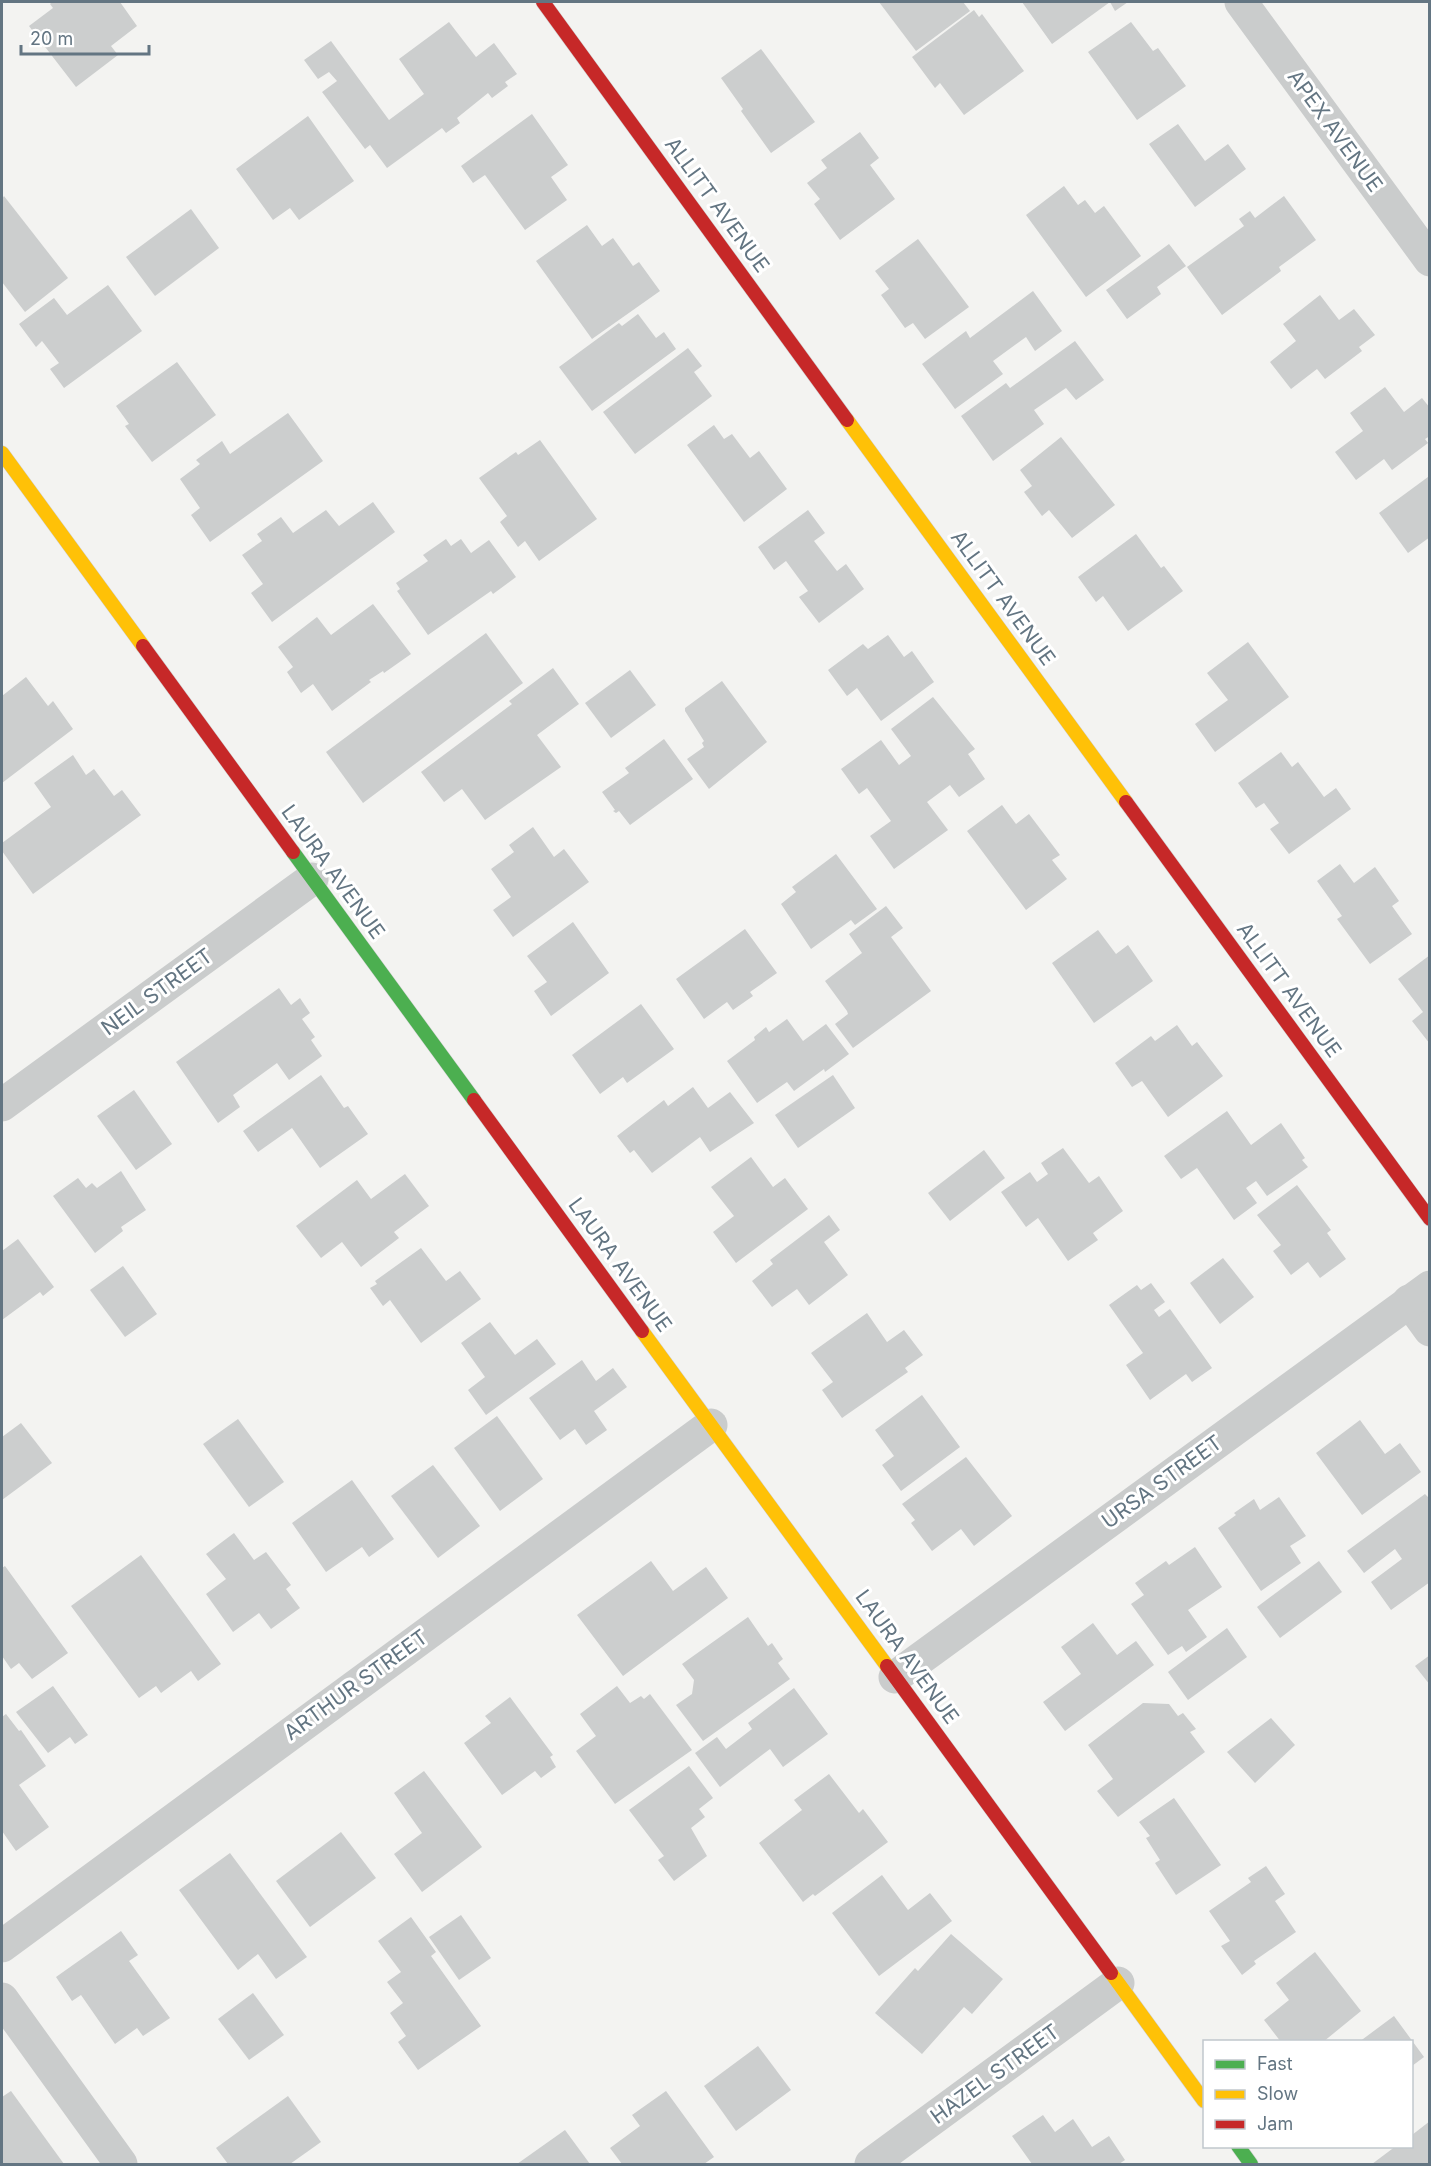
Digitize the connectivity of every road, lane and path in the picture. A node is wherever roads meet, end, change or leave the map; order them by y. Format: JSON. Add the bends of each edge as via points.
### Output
{"nodes":[{"id":1,"x":543,"y":2,"type":"edge"},
{"id":2,"x":1241,"y":2,"type":"edge"},
{"id":3,"x":1430,"y":260,"type":"edge"},
{"id":4,"x":2,"y":453,"type":"edge"},
{"id":5,"x":312,"y":879,"type":"junction"},
{"id":6,"x":2,"y":1105,"type":"edge"},
{"id":7,"x":1430,"y":1219,"type":"edge"},
{"id":8,"x":1419,"y":1294,"type":"edge"},
{"id":9,"x":1430,"y":1330,"type":"edge"},
{"id":10,"x":711,"y":1425,"type":"junction"},
{"id":11,"x":895,"y":1677,"type":"junction"},
{"id":12,"x":2,"y":1946,"type":"edge"},
{"id":13,"x":1118,"y":1983,"type":"junction"},
{"id":14,"x":2,"y":1999,"type":"edge"},
{"id":15,"x":1203,"y":2100,"type":"edge"},
{"id":16,"x":1239,"y":2148,"type":"edge"},
{"id":17,"x":121,"y":2164,"type":"edge"},
{"id":18,"x":871,"y":2164,"type":"edge"},
{"id":19,"x":1251,"y":2164,"type":"edge"}],
"edges":[{"from":1,"to":7,"type":"street","name":"ALLITT AVENUE"},
{"from":2,"to":3,"type":"street","name":"APEX AVENUE"},
{"from":4,"to":5,"type":"street","name":"LAURA AVENUE"},
{"from":5,"to":6,"type":"street","name":"NEIL STREET"},
{"from":5,"to":10,"type":"street","name":"LAURA AVENUE"},
{"from":8,"to":9,"type":"street"},
{"from":8,"to":11,"type":"street","name":"URSA STREET"},
{"from":10,"to":11,"type":"street","name":"LAURA AVENUE"},
{"from":10,"to":12,"type":"street","name":"ARTHUR STREET"},
{"from":11,"to":13,"type":"street","name":"LAURA AVENUE"},
{"from":13,"to":15,"type":"street","name":"LAURA AVENUE"},
{"from":13,"to":18,"type":"street","name":"HAZEL STREET"},
{"from":14,"to":17,"type":"street"},
{"from":16,"to":19,"type":"street"}]}
